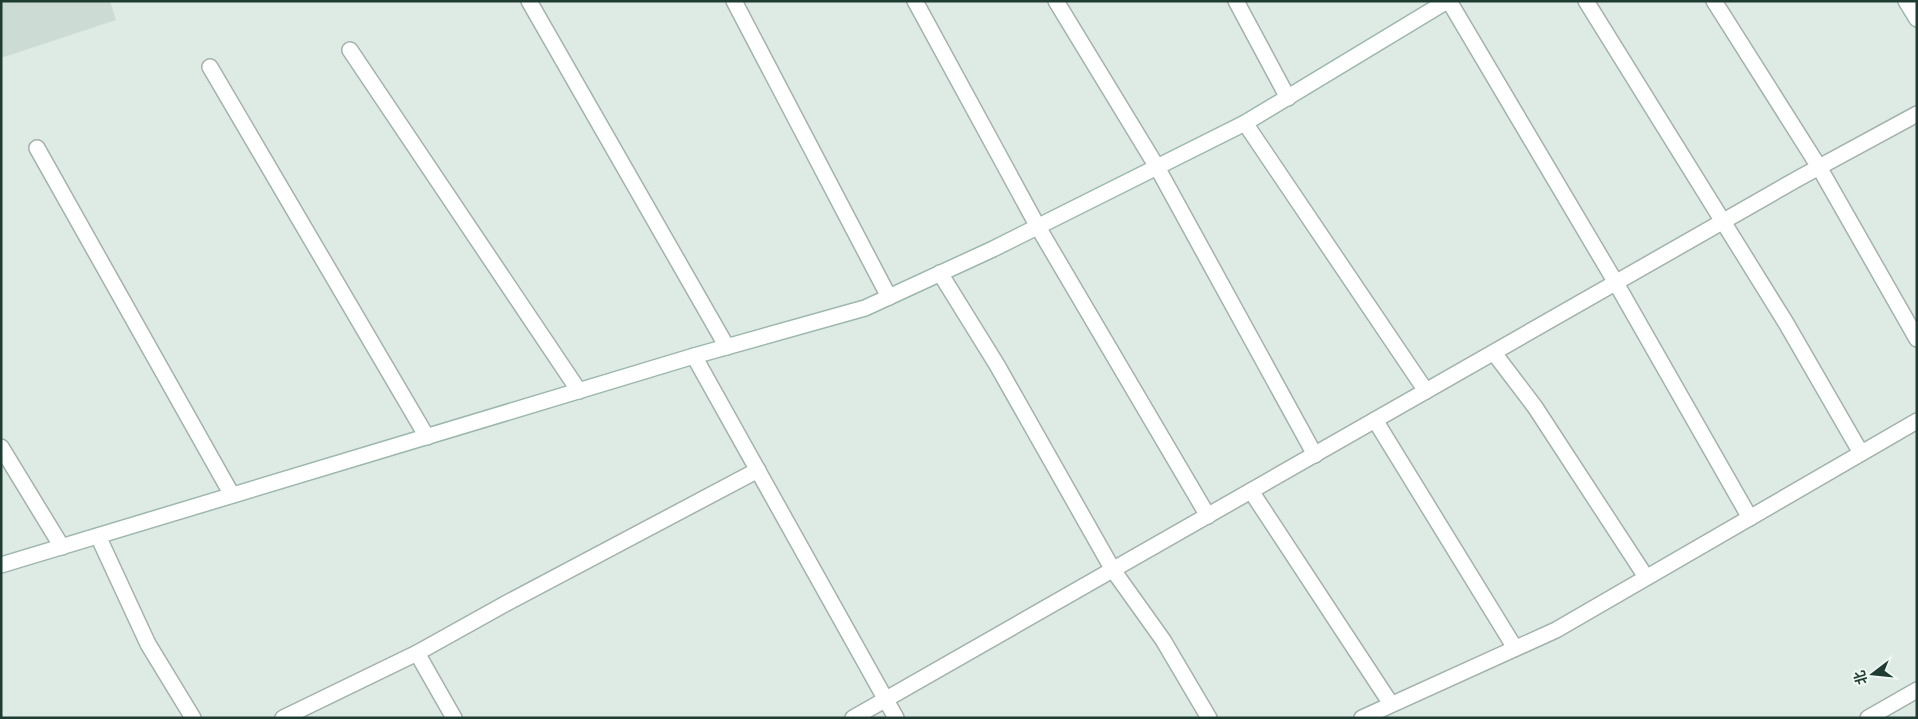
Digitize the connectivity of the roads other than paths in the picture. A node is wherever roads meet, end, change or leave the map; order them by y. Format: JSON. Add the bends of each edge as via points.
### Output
{"nodes":[{"id":1,"x":528,"y":1,"type":"edge"},
{"id":2,"x":734,"y":1,"type":"edge"},
{"id":3,"x":914,"y":1,"type":"edge"},
{"id":4,"x":1056,"y":1,"type":"edge"},
{"id":5,"x":1236,"y":1,"type":"edge"},
{"id":6,"x":1448,"y":1,"type":"edge"},
{"id":7,"x":1586,"y":1,"type":"edge"},
{"id":8,"x":1714,"y":1,"type":"edge"},
{"id":9,"x":1906,"y":1,"type":"edge"},
{"id":10,"x":1917,"y":19,"type":"edge"},
{"id":11,"x":350,"y":50,"type":"dead end"},
{"id":12,"x":210,"y":67,"type":"dead end"},
{"id":13,"x":1288,"y":98,"type":"junction"},
{"id":14,"x":1917,"y":114,"type":"edge"},
{"id":15,"x":1245,"y":123,"type":"junction"},
{"id":16,"x":37,"y":148,"type":"dead end"},
{"id":17,"x":1157,"y":167,"type":"junction"},
{"id":18,"x":1819,"y":167,"type":"junction"},
{"id":19,"x":1722,"y":222,"type":"junction"},
{"id":20,"x":1038,"y":226,"type":"junction"},
{"id":21,"x":940,"y":273,"type":"junction"},
{"id":22,"x":1616,"y":283,"type":"junction"},
{"id":23,"x":890,"y":297,"type":"junction"},
{"id":24,"x":1917,"y":339,"type":"edge"},
{"id":25,"x":727,"y":347,"type":"junction"},
{"id":26,"x":1494,"y":353,"type":"junction"},
{"id":27,"x":694,"y":356,"type":"junction"},
{"id":28,"x":579,"y":391,"type":"junction"},
{"id":29,"x":1426,"y":391,"type":"junction"},
{"id":30,"x":1375,"y":420,"type":"junction"},
{"id":31,"x":1917,"y":421,"type":"edge"},
{"id":32,"x":427,"y":436,"type":"junction"},
{"id":33,"x":1,"y":447,"type":"edge"},
{"id":34,"x":1861,"y":453,"type":"junction"},
{"id":35,"x":1315,"y":455,"type":"junction"},
{"id":36,"x":758,"y":470,"type":"junction"},
{"id":37,"x":1251,"y":491,"type":"junction"},
{"id":38,"x":232,"y":495,"type":"junction"},
{"id":39,"x":1208,"y":516,"type":"junction"},
{"id":40,"x":1750,"y":518,"type":"junction"},
{"id":41,"x":98,"y":536,"type":"junction"},
{"id":42,"x":62,"y":547,"type":"junction"},
{"id":43,"x":1,"y":565,"type":"edge"},
{"id":44,"x":1113,"y":570,"type":"junction"},
{"id":45,"x":1646,"y":577,"type":"junction"},
{"id":46,"x":1515,"y":648,"type":"junction"},
{"id":47,"x":417,"y":653,"type":"junction"},
{"id":48,"x":1917,"y":690,"type":"edge"},
{"id":49,"x":886,"y":699,"type":"junction"},
{"id":50,"x":1391,"y":704,"type":"junction"},
{"id":51,"x":1364,"y":717,"type":"edge"},
{"id":52,"x":193,"y":718,"type":"edge"},
{"id":53,"x":283,"y":718,"type":"edge"},
{"id":54,"x":454,"y":718,"type":"edge"},
{"id":55,"x":853,"y":718,"type":"edge"},
{"id":56,"x":896,"y":718,"type":"edge"},
{"id":57,"x":1209,"y":718,"type":"edge"},
{"id":58,"x":1868,"y":718,"type":"edge"}],
"edges":[{"from":1,"to":25,"type":"street"},
{"from":2,"to":23,"type":"street"},
{"from":3,"to":20,"type":"street"},
{"from":4,"to":17,"type":"street"},
{"from":5,"to":13,"type":"street"},
{"from":6,"to":13,"type":"street"},
{"from":6,"to":22,"type":"street"},
{"from":7,"to":19,"type":"street"},
{"from":8,"to":18,"type":"street"},
{"from":9,"to":10,"type":"street"},
{"from":11,"to":28,"type":"street"},
{"from":12,"to":32,"type":"street"},
{"from":13,"to":15,"type":"street"},
{"from":14,"to":18,"type":"street"},
{"from":15,"to":17,"type":"street"},
{"from":15,"to":29,"type":"street"},
{"from":16,"to":38,"type":"street"},
{"from":17,"to":20,"type":"street"},
{"from":17,"to":35,"type":"street"},
{"from":18,"to":19,"type":"street"},
{"from":18,"to":24,"type":"street"},
{"from":19,"to":22,"type":"street"},
{"from":19,"to":34,"type":"street"},
{"from":20,"to":21,"type":"street"},
{"from":20,"to":39,"type":"street"},
{"from":21,"to":23,"type":"street"},
{"from":21,"to":44,"type":"street","via":[[997,365]]},
{"from":22,"to":26,"type":"street"},
{"from":22,"to":40,"type":"street"},
{"from":23,"to":25,"type":"street","via":[[865,308]]},
{"from":25,"to":27,"type":"street"},
{"from":26,"to":29,"type":"street"},
{"from":26,"to":45,"type":"street","via":[[1536,407]]},
{"from":27,"to":28,"type":"street"},
{"from":27,"to":36,"type":"street"},
{"from":28,"to":32,"type":"street"},
{"from":29,"to":30,"type":"street"},
{"from":30,"to":35,"type":"street"},
{"from":30,"to":46,"type":"street"},
{"from":31,"to":34,"type":"street"},
{"from":32,"to":38,"type":"street"},
{"from":33,"to":42,"type":"street"},
{"from":34,"to":40,"type":"street"},
{"from":35,"to":37,"type":"street"},
{"from":36,"to":47,"type":"street"},
{"from":36,"to":49,"type":"street"},
{"from":37,"to":39,"type":"street"},
{"from":37,"to":50,"type":"street"},
{"from":38,"to":41,"type":"street"},
{"from":39,"to":44,"type":"street"},
{"from":40,"to":45,"type":"street"},
{"from":41,"to":42,"type":"street"},
{"from":41,"to":52,"type":"street","via":[[148,644]]},
{"from":42,"to":43,"type":"street"},
{"from":44,"to":49,"type":"street"},
{"from":44,"to":57,"type":"street","via":[[1163,640]]},
{"from":45,"to":46,"type":"street","via":[[1556,630]]},
{"from":46,"to":50,"type":"street"},
{"from":47,"to":53,"type":"street"},
{"from":47,"to":54,"type":"street"},
{"from":48,"to":58,"type":"street"},
{"from":49,"to":55,"type":"street"},
{"from":49,"to":56,"type":"street"},
{"from":50,"to":51,"type":"street"}]}
